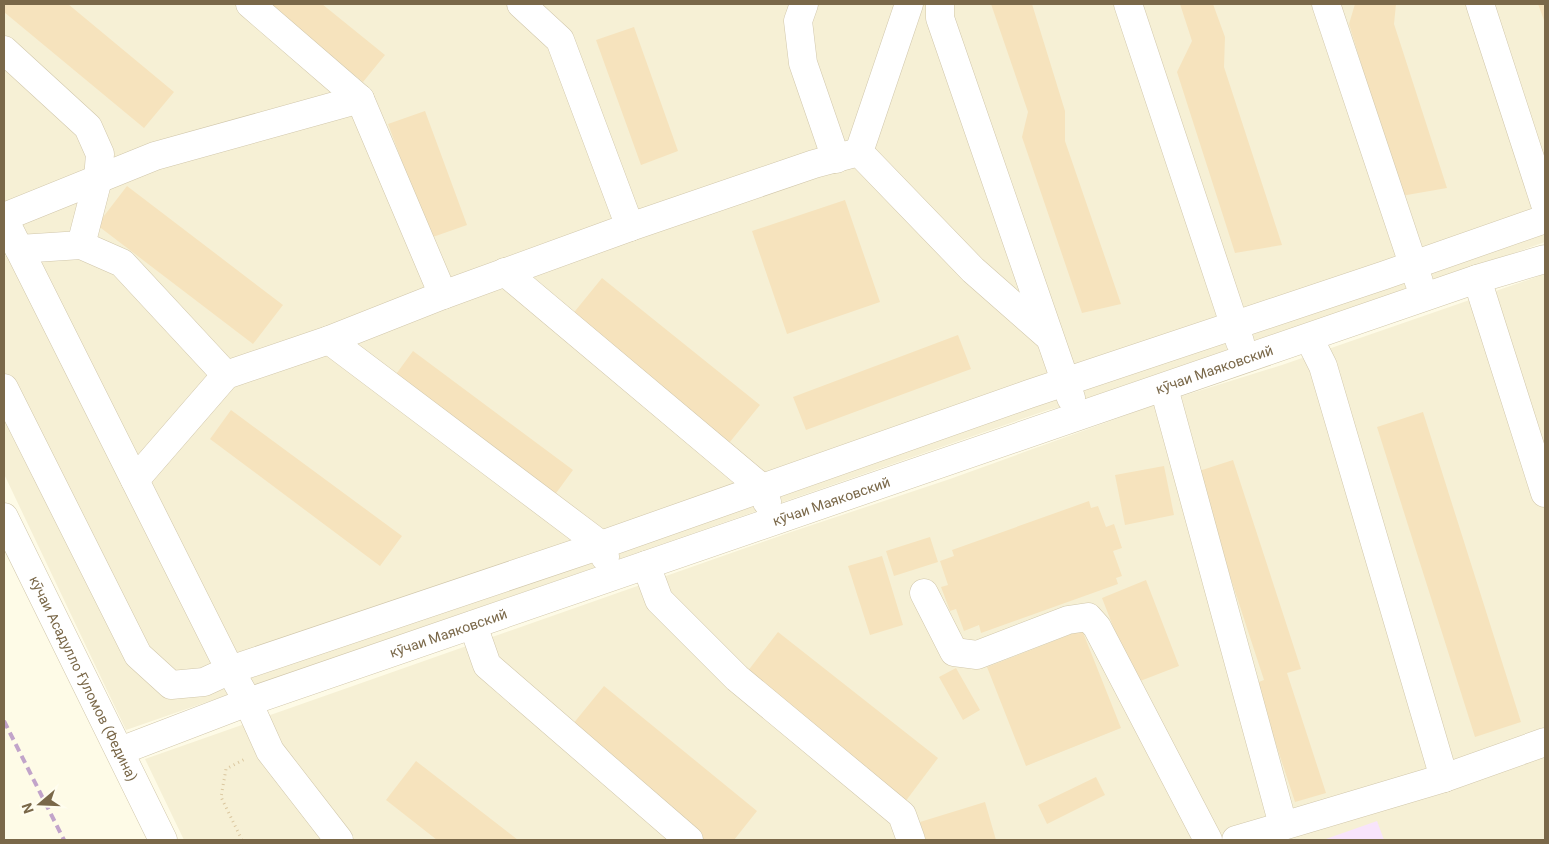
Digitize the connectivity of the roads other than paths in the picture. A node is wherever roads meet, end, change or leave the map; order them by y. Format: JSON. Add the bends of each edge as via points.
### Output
{"nodes":[{"id":1,"x":250,"y":4,"type":"edge"},
{"id":2,"x":521,"y":4,"type":"edge"},
{"id":3,"x":804,"y":4,"type":"edge"},
{"id":4,"x":909,"y":4,"type":"edge"},
{"id":5,"x":940,"y":4,"type":"edge"},
{"id":6,"x":1128,"y":4,"type":"edge"},
{"id":7,"x":1326,"y":4,"type":"edge"},
{"id":8,"x":1480,"y":4,"type":"edge"},
{"id":9,"x":4,"y":50,"type":"edge"},
{"id":10,"x":360,"y":99,"type":"junction"},
{"id":11,"x":848,"y":156,"type":"junction"},
{"id":12,"x":98,"y":179,"type":"junction"},
{"id":13,"x":1545,"y":204,"type":"edge"},
{"id":14,"x":4,"y":218,"type":"edge"},
{"id":15,"x":1545,"y":219,"type":"edge"},
{"id":16,"x":630,"y":227,"type":"junction"},
{"id":17,"x":81,"y":245,"type":"junction"},
{"id":18,"x":19,"y":249,"type":"junction"},
{"id":19,"x":1545,"y":259,"type":"edge"},
{"id":20,"x":1413,"y":265,"type":"junction"},
{"id":21,"x":505,"y":272,"type":"junction"},
{"id":22,"x":1477,"y":279,"type":"junction"},
{"id":23,"x":443,"y":295,"type":"junction"},
{"id":24,"x":1424,"y":298,"type":"junction"},
{"id":25,"x":1235,"y":324,"type":"junction"},
{"id":26,"x":1048,"y":336,"type":"junction"},
{"id":27,"x":1309,"y":338,"type":"junction"},
{"id":28,"x":329,"y":340,"type":"junction"},
{"id":29,"x":1245,"y":360,"type":"junction"},
{"id":30,"x":226,"y":376,"type":"junction"},
{"id":31,"x":1066,"y":381,"type":"junction"},
{"id":32,"x":4,"y":388,"type":"edge"},
{"id":33,"x":1164,"y":388,"type":"junction"},
{"id":34,"x":1078,"y":417,"type":"junction"},
{"id":35,"x":135,"y":480,"type":"junction"},
{"id":36,"x":762,"y":488,"type":"junction"},
{"id":37,"x":1545,"y":494,"type":"edge"},
{"id":38,"x":4,"y":517,"type":"edge"},
{"id":39,"x":774,"y":521,"type":"junction"},
{"id":40,"x":601,"y":544,"type":"junction"},
{"id":41,"x":646,"y":565,"type":"junction"},
{"id":42,"x":612,"y":576,"type":"junction"},
{"id":43,"x":924,"y":593,"type":"dead end"},
{"id":44,"x":473,"y":625,"type":"junction"},
{"id":45,"x":230,"y":670,"type":"junction"},
{"id":46,"x":248,"y":702,"type":"junction"},
{"id":47,"x":1545,"y":742,"type":"edge"},
{"id":48,"x":120,"y":751,"type":"junction"},
{"id":49,"x":1444,"y":778,"type":"junction"},
{"id":50,"x":1283,"y":825,"type":"junction"},
{"id":51,"x":163,"y":840,"type":"edge"},
{"id":52,"x":340,"y":840,"type":"edge"},
{"id":53,"x":689,"y":840,"type":"edge"},
{"id":54,"x":911,"y":840,"type":"edge"},
{"id":55,"x":1208,"y":840,"type":"edge"},
{"id":56,"x":1236,"y":840,"type":"edge"}],
"edges":[{"from":1,"to":10,"type":"street"},
{"from":2,"to":16,"type":"street","via":[[560,40]]},
{"from":3,"to":11,"type":"street","via":[[798,21],[803,63]]},
{"from":4,"to":11,"type":"street"},
{"from":5,"to":26,"type":"street","via":[[940,18]]},
{"from":6,"to":25,"type":"street"},
{"from":7,"to":20,"type":"street"},
{"from":8,"to":13,"type":"street"},
{"from":9,"to":12,"type":"street","via":[[88,127],[100,154]]},
{"from":10,"to":12,"type":"street","via":[[155,156]]},
{"from":10,"to":23,"type":"street"},
{"from":11,"to":16,"type":"street"},
{"from":11,"to":26,"type":"street"},
{"from":12,"to":14,"type":"street"},
{"from":12,"to":17,"type":"street"},
{"from":14,"to":18,"type":"street"},
{"from":15,"to":20,"type":"street"},
{"from":16,"to":21,"type":"street"},
{"from":17,"to":18,"type":"street"},
{"from":17,"to":30,"type":"street","via":[[122,263]]},
{"from":18,"to":35,"type":"street"},
{"from":19,"to":22,"type":"street","name":"кӯчаи Маяковский"},
{"from":20,"to":24,"type":"street"},
{"from":20,"to":25,"type":"street"},
{"from":21,"to":23,"type":"street"},
{"from":21,"to":36,"type":"street"},
{"from":22,"to":24,"type":"street","name":"кӯчаи Маяковский"},
{"from":22,"to":37,"type":"street"},
{"from":23,"to":28,"type":"street"},
{"from":24,"to":27,"type":"street","name":"кӯчаи Маяковский"},
{"from":25,"to":29,"type":"street"},
{"from":25,"to":31,"type":"street"},
{"from":26,"to":31,"type":"street"},
{"from":27,"to":29,"type":"street","name":"кӯчаи Маяковский"},
{"from":27,"to":49,"type":"street","via":[[1323,366]]},
{"from":28,"to":30,"type":"street"},
{"from":28,"to":40,"type":"street"},
{"from":29,"to":33,"type":"street","name":"кӯчаи Маяковский"},
{"from":30,"to":35,"type":"street"},
{"from":31,"to":34,"type":"street"},
{"from":31,"to":36,"type":"street"},
{"from":32,"to":45,"type":"street","via":[[138,655],[171,685],[204,682]]},
{"from":33,"to":34,"type":"street","name":"кӯчаи Маяковский"},
{"from":33,"to":50,"type":"street"},
{"from":34,"to":39,"type":"street","name":"кӯчаи Маяковский"},
{"from":35,"to":45,"type":"street"},
{"from":36,"to":39,"type":"street"},
{"from":36,"to":40,"type":"street"},
{"from":38,"to":48,"type":"street","name":"кӯчаи Асадулло Ғуломов (Федина)"},
{"from":39,"to":41,"type":"street","name":"кӯчаи Маяковский"},
{"from":40,"to":42,"type":"street"},
{"from":40,"to":45,"type":"street"},
{"from":41,"to":42,"type":"street","name":"кӯчаи Маяковский"},
{"from":41,"to":54,"type":"street","via":[[659,600],[737,678],[902,815]]},
{"from":42,"to":44,"type":"street","name":"кӯчаи Маяковский"},
{"from":43,"to":55,"type":"street","via":[[954,652],[964,655],[978,655],[1068,620],[1088,617],[1097,627]]},
{"from":44,"to":46,"type":"street","name":"кӯчаи Маяковский"},
{"from":44,"to":53,"type":"street","via":[[487,665]]},
{"from":45,"to":46,"type":"street"},
{"from":46,"to":48,"type":"street","name":"кӯчаи Маяковский"},
{"from":46,"to":52,"type":"street","via":[[270,751]]},
{"from":47,"to":49,"type":"street"},
{"from":48,"to":51,"type":"street","name":"кӯчаи Асадулло Ғуломов (Федина)"},
{"from":49,"to":50,"type":"street"},
{"from":50,"to":56,"type":"street"}]}
